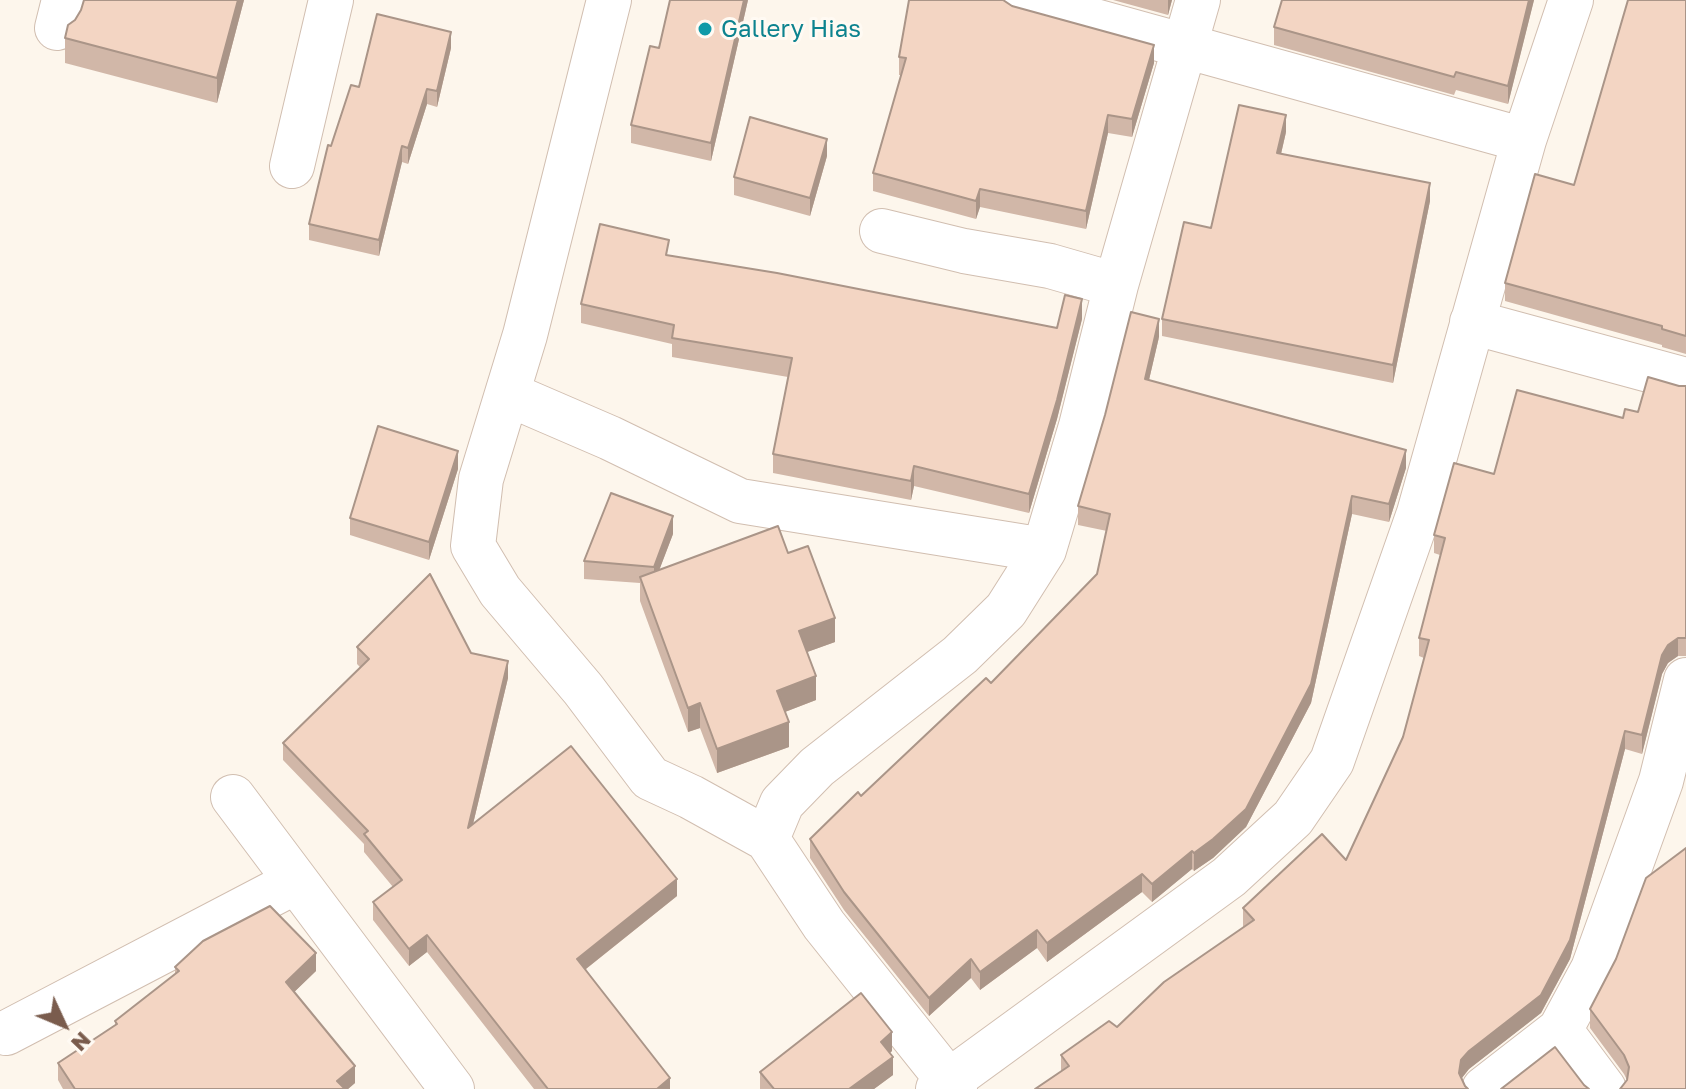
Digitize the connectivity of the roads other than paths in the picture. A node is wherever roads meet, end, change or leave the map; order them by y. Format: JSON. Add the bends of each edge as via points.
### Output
{"nodes":[{"id":1,"x":331,"y":0,"type":"edge"},
{"id":2,"x":609,"y":0,"type":"edge"},
{"id":3,"x":1019,"y":0,"type":"edge"},
{"id":4,"x":1198,"y":0,"type":"edge"},
{"id":5,"x":1571,"y":0,"type":"edge"},
{"id":6,"x":1184,"y":45,"type":"junction"},
{"id":7,"x":1524,"y":140,"type":"junction"},
{"id":8,"x":292,"y":166,"type":"dead end"},
{"id":9,"x":882,"y":231,"type":"dead end"},
{"id":10,"x":1116,"y":285,"type":"junction"},
{"id":11,"x":1472,"y":322,"type":"junction"},
{"id":12,"x":1686,"y":380,"type":"edge"},
{"id":13,"x":508,"y":394,"type":"junction"},
{"id":14,"x":1044,"y":550,"type":"junction"},
{"id":15,"x":1686,"y":680,"type":"edge"},
{"id":16,"x":1674,"y":796,"type":"edge"},
{"id":17,"x":233,"y":797,"type":"dead end"},
{"id":18,"x":767,"y":839,"type":"junction"},
{"id":19,"x":295,"y":882,"type":"junction"},
{"id":20,"x":1560,"y":1030,"type":"junction"},
{"id":21,"x":6,"y":1033,"type":"dead end"},
{"id":22,"x":947,"y":1086,"type":"edge"},
{"id":23,"x":448,"y":1088,"type":"edge"},
{"id":24,"x":1484,"y":1089,"type":"edge"},
{"id":25,"x":1604,"y":1089,"type":"edge"}],
"edges":[{"from":1,"to":8,"type":"street"},
{"from":2,"to":13,"type":"street"},
{"from":3,"to":6,"type":"street"},
{"from":4,"to":6,"type":"street"},
{"from":5,"to":7,"type":"street"},
{"from":6,"to":7,"type":"street"},
{"from":6,"to":10,"type":"street"},
{"from":7,"to":11,"type":"street"},
{"from":9,"to":10,"type":"street"},
{"from":10,"to":14,"type":"street"},
{"from":11,"to":12,"type":"street"},
{"from":11,"to":22,"type":"street","via":[[1419,513],[1332,761],[1293,818],[1229,877]]},
{"from":13,"to":14,"type":"street","via":[[740,501]]},
{"from":13,"to":18,"type":"street","via":[[481,479],[473,546],[500,591],[650,778]]},
{"from":14,"to":18,"type":"street","via":[[1006,610],[960,655],[817,767],[782,803]]},
{"from":15,"to":16,"type":"street"},
{"from":16,"to":20,"type":"street"},
{"from":17,"to":19,"type":"street"},
{"from":18,"to":22,"type":"street","via":[[824,925]]},
{"from":19,"to":21,"type":"street"},
{"from":19,"to":23,"type":"street"},
{"from":20,"to":24,"type":"street"},
{"from":20,"to":25,"type":"street"}]}
